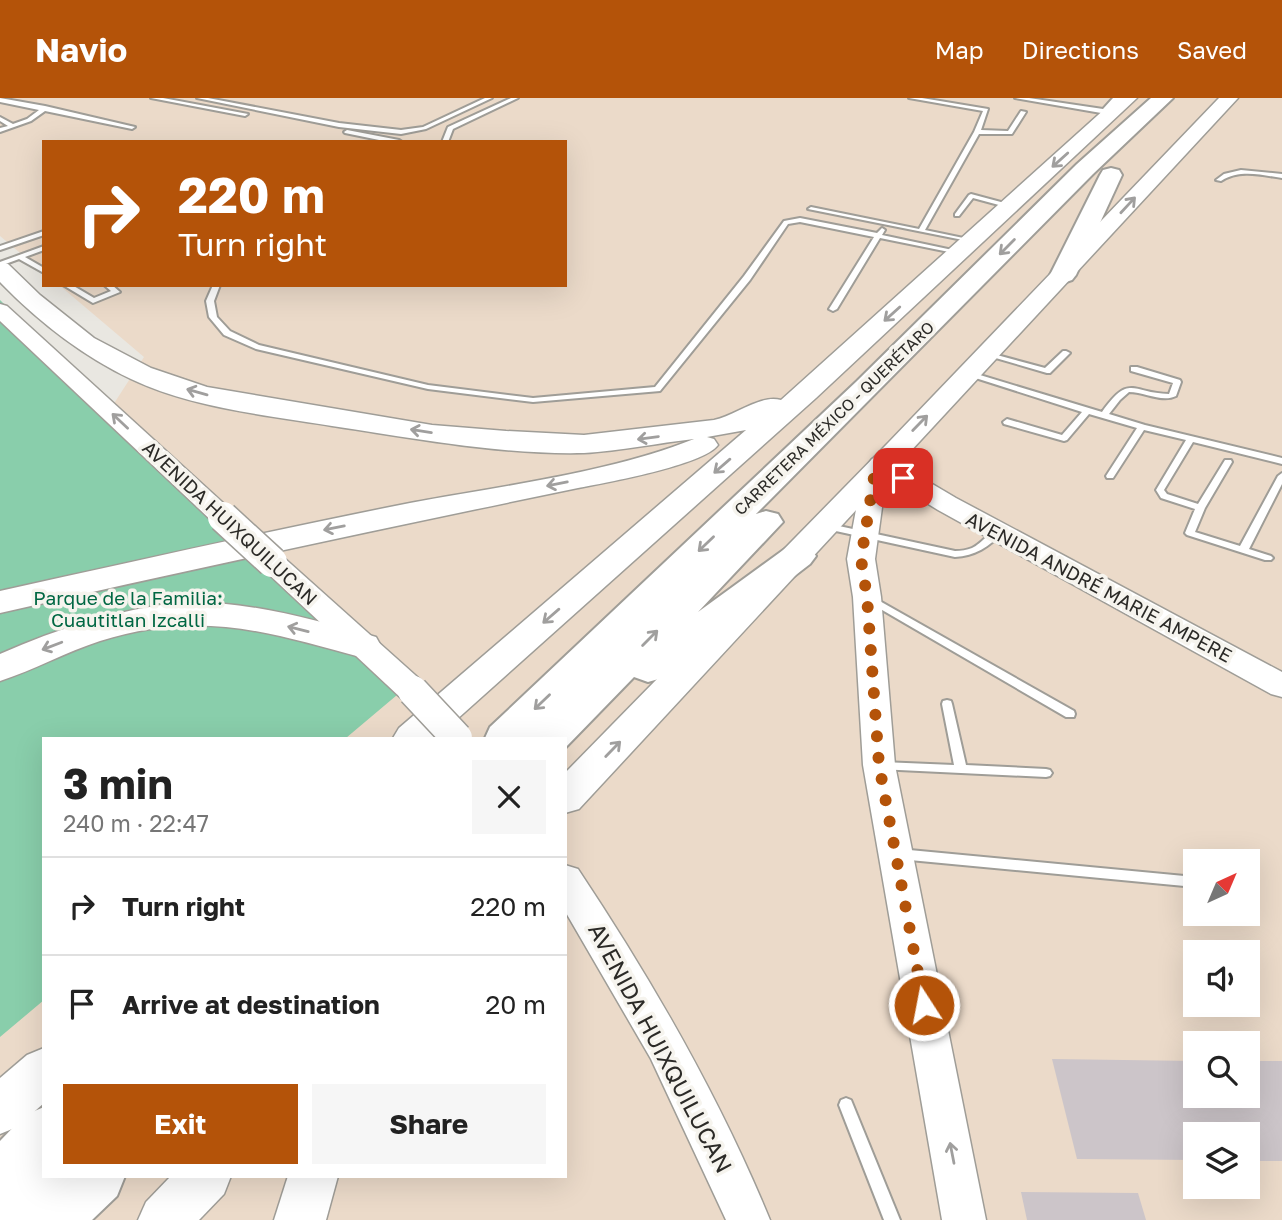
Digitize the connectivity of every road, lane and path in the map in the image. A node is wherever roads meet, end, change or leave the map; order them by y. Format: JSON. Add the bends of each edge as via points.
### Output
{"nodes":[{"id":1,"x":154,"y":98,"type":"edge"},
{"id":2,"x":200,"y":98,"type":"edge"},
{"id":3,"x":489,"y":98,"type":"edge"},
{"id":4,"x":515,"y":98,"type":"edge"},
{"id":5,"x":912,"y":98,"type":"edge"},
{"id":6,"x":1018,"y":98,"type":"edge"},
{"id":7,"x":1145,"y":98,"type":"edge"},
{"id":8,"x":1163,"y":98,"type":"edge"},
{"id":9,"x":1190,"y":98,"type":"edge"},
{"id":10,"x":1229,"y":98,"type":"edge"},
{"id":11,"x":0,"y":100,"type":"edge"},
{"id":12,"x":45,"y":108,"type":"junction"},
{"id":13,"x":1112,"y":109,"type":"edge"},
{"id":14,"x":1023,"y":112,"type":"dead end"},
{"id":15,"x":0,"y":119,"type":"edge"},
{"id":16,"x":13,"y":126,"type":"junction"},
{"id":17,"x":132,"y":127,"type":"dead end"},
{"id":18,"x":0,"y":131,"type":"edge"},
{"id":19,"x":977,"y":132,"type":"junction"},
{"id":20,"x":388,"y":140,"type":"edge"},
{"id":21,"x":446,"y":140,"type":"edge"},
{"id":22,"x":1111,"y":175,"type":"junction"},
{"id":23,"x":1282,"y":176,"type":"edge"},
{"id":24,"x":1219,"y":180,"type":"dead end"},
{"id":25,"x":1010,"y":206,"type":"junction"},
{"id":26,"x":811,"y":209,"type":"dead end"},
{"id":27,"x":957,"y":215,"type":"dead end"},
{"id":28,"x":886,"y":224,"type":"junction"},
{"id":29,"x":922,"y":232,"type":"junction"},
{"id":30,"x":42,"y":234,"type":"edge"},
{"id":31,"x":879,"y":234,"type":"junction"},
{"id":32,"x":965,"y":247,"type":"junction"},
{"id":33,"x":0,"y":248,"type":"edge"},
{"id":34,"x":42,"y":249,"type":"edge"},
{"id":35,"x":7,"y":267,"type":"edge"},
{"id":36,"x":42,"y":269,"type":"edge"},
{"id":37,"x":1063,"y":275,"type":"junction"},
{"id":38,"x":69,"y":287,"type":"edge"},
{"id":39,"x":110,"y":287,"type":"edge"},
{"id":40,"x":216,"y":287,"type":"edge"},
{"id":41,"x":833,"y":309,"type":"dead end"},
{"id":42,"x":0,"y":310,"type":"edge"},
{"id":43,"x":32,"y":339,"type":"junction"},
{"id":44,"x":1066,"y":353,"type":"dead end"},
{"id":45,"x":977,"y":364,"type":"junction"},
{"id":46,"x":1133,"y":369,"type":"dead end"},
{"id":47,"x":806,"y":392,"type":"junction"},
{"id":48,"x":1087,"y":411,"type":"junction"},
{"id":49,"x":1104,"y":416,"type":"junction"},
{"id":50,"x":1007,"y":422,"type":"dead end"},
{"id":51,"x":736,"y":424,"type":"junction"},
{"id":52,"x":1142,"y":428,"type":"junction"},
{"id":53,"x":1189,"y":440,"type":"junction"},
{"id":54,"x":1282,"y":461,"type":"edge"},
{"id":55,"x":1228,"y":462,"type":"dead end"},
{"id":56,"x":878,"y":468,"type":"junction"},
{"id":57,"x":1110,"y":476,"type":"dead end"},
{"id":58,"x":1282,"y":476,"type":"edge"},
{"id":59,"x":1200,"y":508,"type":"junction"},
{"id":60,"x":825,"y":526,"type":"junction"},
{"id":61,"x":998,"y":531,"type":"junction"},
{"id":62,"x":865,"y":535,"type":"junction"},
{"id":63,"x":1243,"y":550,"type":"junction"},
{"id":64,"x":798,"y":556,"type":"junction"},
{"id":65,"x":1268,"y":558,"type":"dead end"},
{"id":66,"x":867,"y":597,"type":"junction"},
{"id":67,"x":0,"y":602,"type":"edge"},
{"id":68,"x":364,"y":646,"type":"junction"},
{"id":69,"x":0,"y":668,"type":"edge"},
{"id":70,"x":1282,"y":686,"type":"edge"},
{"id":71,"x":947,"y":704,"type":"dead end"},
{"id":72,"x":1070,"y":714,"type":"dead end"},
{"id":73,"x":413,"y":737,"type":"edge"},
{"id":74,"x":456,"y":737,"type":"edge"},
{"id":75,"x":506,"y":737,"type":"edge"},
{"id":76,"x":553,"y":737,"type":"edge"},
{"id":77,"x":553,"y":737,"type":"edge"},
{"id":78,"x":879,"y":765,"type":"junction"},
{"id":79,"x":961,"y":769,"type":"junction"},
{"id":80,"x":1046,"y":773,"type":"dead end"},
{"id":81,"x":567,"y":796,"type":"edge"},
{"id":82,"x":896,"y":854,"type":"junction"},
{"id":83,"x":1183,"y":881,"type":"edge"},
{"id":84,"x":571,"y":888,"type":"edge"},
{"id":85,"x":42,"y":1073,"type":"edge"},
{"id":86,"x":846,"y":1105,"type":"dead end"},
{"id":87,"x":0,"y":1110,"type":"edge"},
{"id":88,"x":42,"y":1136,"type":"edge"},
{"id":89,"x":49,"y":1178,"type":"edge"},
{"id":90,"x":95,"y":1178,"type":"edge"},
{"id":91,"x":204,"y":1178,"type":"edge"},
{"id":92,"x":312,"y":1178,"type":"edge"},
{"id":93,"x":0,"y":1182,"type":"edge"},
{"id":94,"x":6,"y":1220,"type":"edge"},
{"id":95,"x":51,"y":1220,"type":"edge"},
{"id":96,"x":164,"y":1220,"type":"edge"},
{"id":97,"x":300,"y":1220,"type":"edge"},
{"id":98,"x":748,"y":1220,"type":"edge"},
{"id":99,"x":892,"y":1220,"type":"edge"},
{"id":100,"x":964,"y":1220,"type":"edge"}],
"edges":[{"from":1,"to":20,"type":"lane"},
{"from":2,"to":3,"type":"lane","via":[[401,132],[424,128]]},
{"from":4,"to":21,"type":"lane","via":[[450,128]]},
{"from":5,"to":19,"type":"lane","via":[[986,110]]},
{"from":6,"to":13,"type":"lane"},
{"from":7,"to":13,"type":"highway"},
{"from":8,"to":75,"type":"highway","name":"CARRETERA MÉXICO - QUERÉTARO","one_way":true},
{"from":9,"to":22,"type":"highway","name":"CARRETERA MÉXICO - QUERÉTARO"},
{"from":37,"to":10,"type":"main road","one_way":true},
{"from":11,"to":12,"type":"lane"},
{"from":12,"to":16,"type":"lane"},
{"from":12,"to":17,"type":"lane"},
{"from":13,"to":25,"type":"main road","one_way":true},
{"from":14,"to":19,"type":"lane","via":[[1010,133]]},
{"from":15,"to":16,"type":"lane"},
{"from":16,"to":18,"type":"lane"},
{"from":19,"to":29,"type":"lane"},
{"from":22,"to":37,"type":"highway"},
{"from":76,"to":22,"type":"highway","name":"CARRETERA MÉXICO - QUERÉTARO","one_way":true},
{"from":23,"to":24,"type":"lane","via":[[1236,171]]},
{"from":25,"to":27,"type":"lane","via":[[971,196]]},
{"from":25,"to":32,"type":"main road"},
{"from":26,"to":28,"type":"lane"},
{"from":28,"to":29,"type":"lane"},
{"from":28,"to":31,"type":"lane"},
{"from":29,"to":32,"type":"lane"},
{"from":30,"to":33,"type":"lane"},
{"from":31,"to":32,"type":"lane"},
{"from":31,"to":40,"type":"lane","via":[[800,220],[786,222],[657,389],[565,399],[533,400],[428,387],[256,347],[227,333],[213,317],[211,301]]},
{"from":31,"to":41,"type":"lane"},
{"from":32,"to":47,"type":"main road","one_way":true},
{"from":34,"to":35,"type":"lane"},
{"from":35,"to":36,"type":"lane"},
{"from":35,"to":43,"type":"main road"},
{"from":51,"to":35,"type":"main road","one_way":true,"via":[[584,444],[506,440],[420,431],[201,394],[142,374],[85,343],[31,300]]},
{"from":37,"to":45,"type":"main road"},
{"from":38,"to":39,"type":"lane","via":[[93,301],[116,292]]},
{"from":42,"to":43,"type":"main road","name":"AVENIDA HUIXQUILUCAN"},
{"from":68,"to":43,"type":"main road","name":"AVENIDA HUIXQUILUCAN","one_way":true,"bridge":true},
{"from":44,"to":45,"type":"lane","via":[[1047,371]]},
{"from":45,"to":48,"type":"lane"},
{"from":56,"to":45,"type":"main road","one_way":true},
{"from":46,"to":49,"type":"lane","via":[[1177,382],[1172,396],[1128,390]]},
{"from":47,"to":51,"type":"main road"},
{"from":47,"to":73,"type":"main road","one_way":true},
{"from":48,"to":49,"type":"lane"},
{"from":48,"to":50,"type":"lane","via":[[1064,438]]},
{"from":49,"to":52,"type":"lane"},
{"from":51,"to":67,"type":"main road","one_way":true,"via":[[707,444],[677,456],[615,472],[309,533]]},
{"from":52,"to":53,"type":"lane"},
{"from":52,"to":57,"type":"lane"},
{"from":53,"to":54,"type":"lane"},
{"from":53,"to":59,"type":"lane","via":[[1160,493]]},
{"from":55,"to":59,"type":"lane"},
{"from":56,"to":60,"type":"main road"},
{"from":56,"to":61,"type":"main road","name":"AVENIDA ANDRÉ MARIE AMPERE"},
{"from":56,"to":62,"type":"main road"},
{"from":58,"to":63,"type":"lane"},
{"from":59,"to":63,"type":"lane","via":[[1189,533]]},
{"from":60,"to":62,"type":"lane"},
{"from":60,"to":64,"type":"main road"},
{"from":61,"to":62,"type":"lane","via":[[970,554]]},
{"from":61,"to":70,"type":"main road","name":"AVENIDA ANDRÉ MARIE AMPERE"},
{"from":62,"to":66,"type":"main road","via":[[861,559]]},
{"from":63,"to":65,"type":"lane"},
{"from":64,"to":77,"type":"highway"},
{"from":81,"to":64,"type":"main road","one_way":true},
{"from":66,"to":72,"type":"lane"},
{"from":66,"to":78,"type":"main road"},
{"from":68,"to":69,"type":"main road","one_way":true,"via":[[244,616],[196,614],[158,617],[79,635]]},
{"from":68,"to":74,"type":"main road","name":"AVENIDA HUIXQUILUCAN","bridge":true},
{"from":71,"to":79,"type":"lane"},
{"from":78,"to":79,"type":"lane"},
{"from":78,"to":82,"type":"main road"},
{"from":79,"to":80,"type":"lane"},
{"from":82,"to":83,"type":"lane"},
{"from":100,"to":82,"type":"main road","one_way":true},
{"from":84,"to":98,"type":"main road","name":"AVENIDA HUIXQUILUCAN","via":[[669,1055]]},
{"from":85,"to":87,"type":"main road"},
{"from":86,"to":99,"type":"lane"},
{"from":88,"to":93,"type":"highway"},
{"from":89,"to":94,"type":"highway"},
{"from":90,"to":95,"type":"highway"},
{"from":91,"to":96,"type":"main road"},
{"from":92,"to":97,"type":"main road"}]}
